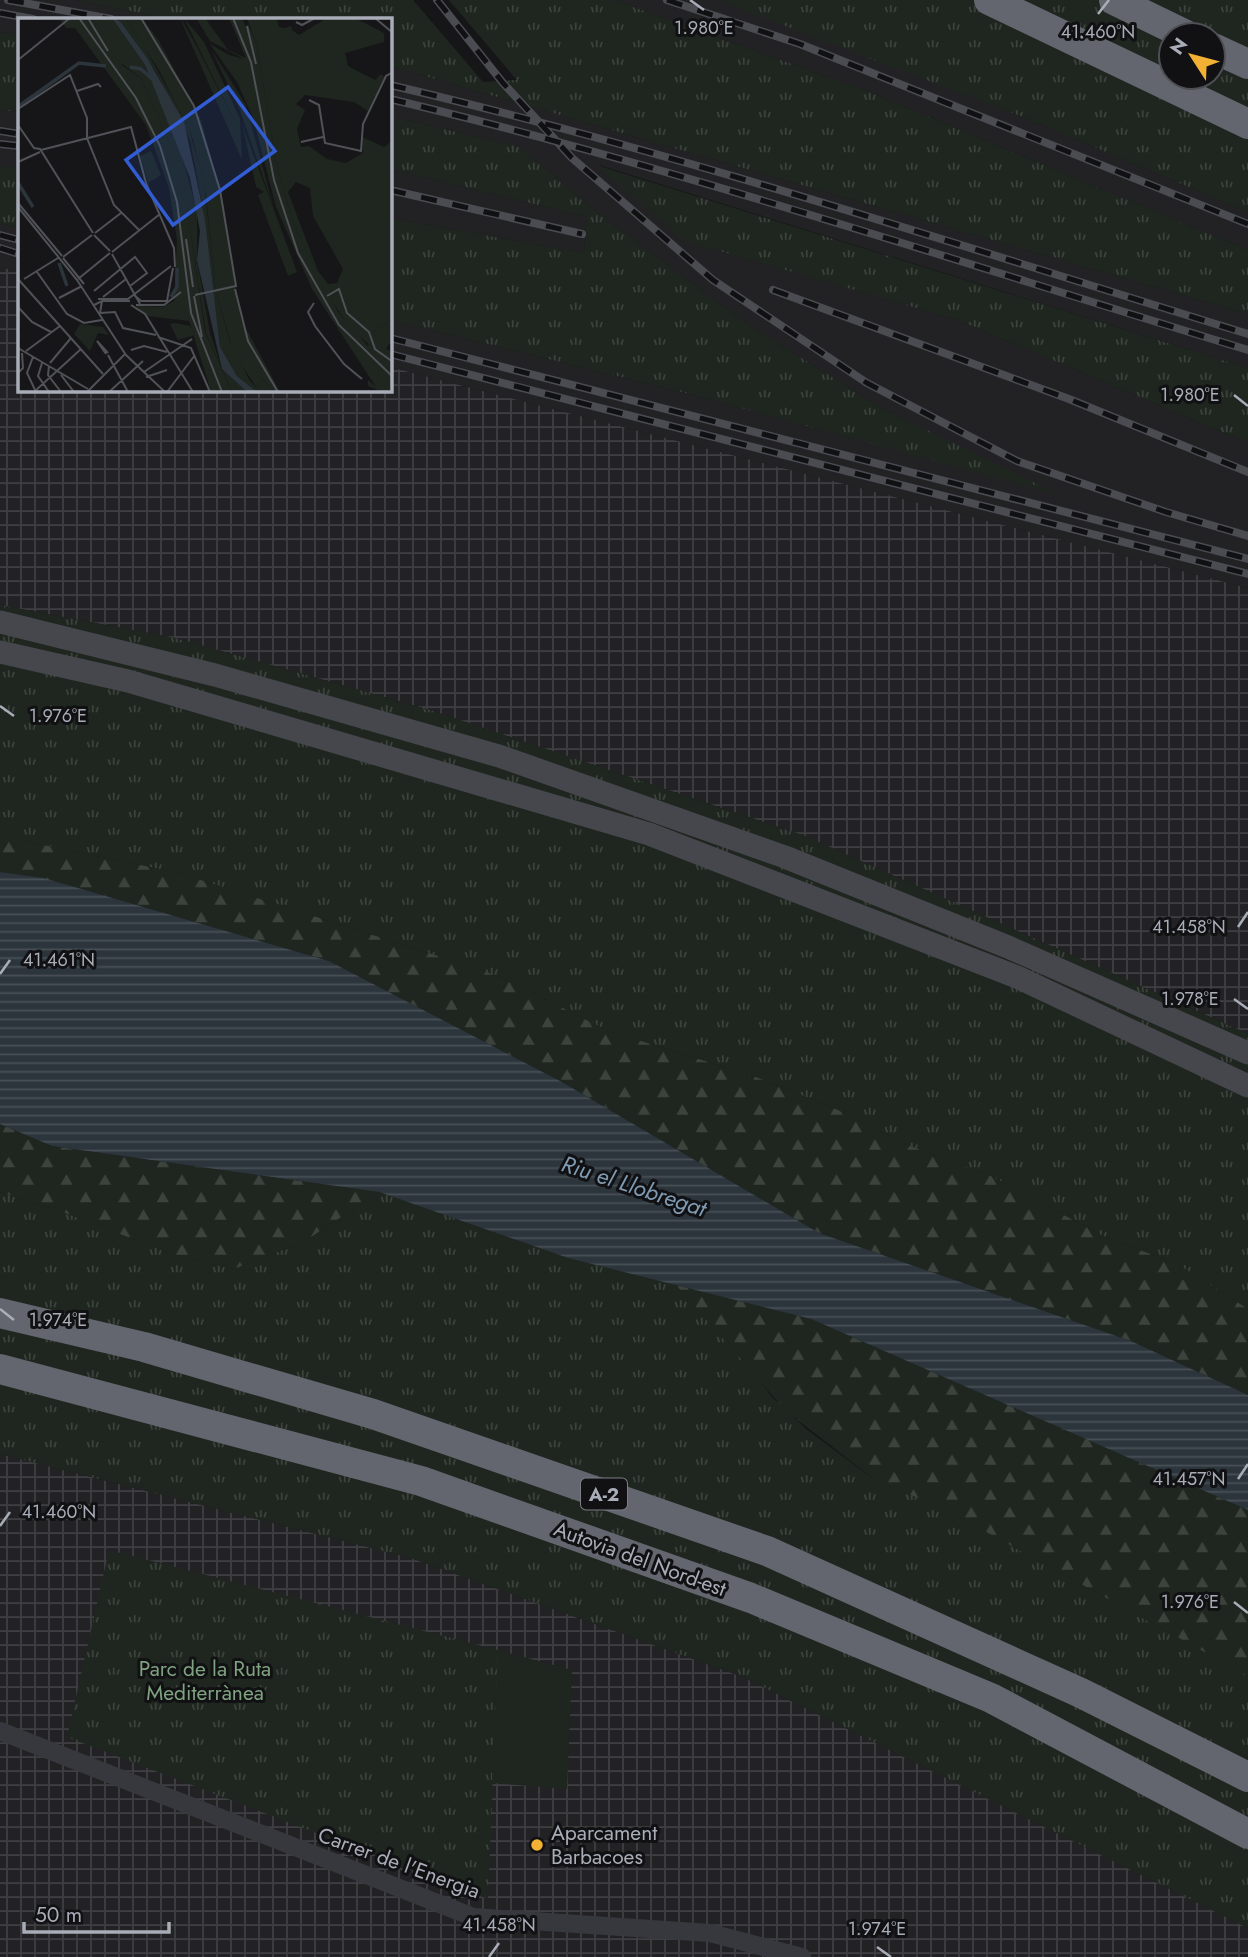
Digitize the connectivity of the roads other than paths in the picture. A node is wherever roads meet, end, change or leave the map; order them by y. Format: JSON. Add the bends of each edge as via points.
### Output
{"nodes":[{"id":1,"x":989,"y":0,"type":"edge"},
{"id":2,"x":1114,"y":0,"type":"edge"},
{"id":3,"x":1157,"y":21,"type":"edge"},
{"id":4,"x":1227,"y":54,"type":"edge"},
{"id":5,"x":1248,"y":64,"type":"edge"},
{"id":6,"x":1248,"y":124,"type":"edge"},
{"id":7,"x":0,"y":622,"type":"edge"},
{"id":8,"x":0,"y":652,"type":"edge"},
{"id":9,"x":1248,"y":1054,"type":"edge"},
{"id":10,"x":1248,"y":1086,"type":"edge"},
{"id":11,"x":0,"y":1313,"type":"edge"},
{"id":12,"x":0,"y":1369,"type":"edge"},
{"id":13,"x":0,"y":1731,"type":"edge"},
{"id":14,"x":1248,"y":1777,"type":"edge"},
{"id":15,"x":1248,"y":1834,"type":"edge"},
{"id":16,"x":802,"y":1957,"type":"edge"}],
"edges":[{"from":1,"to":6,"type":"highway"},
{"from":2,"to":3,"type":"highway"},
{"from":4,"to":5,"type":"highway"},
{"from":7,"to":9,"type":"street","via":[[215,675],[499,756],[798,862],[1009,947]]},
{"from":8,"to":10,"type":"street","via":[[128,681],[649,834],[1017,977]]},
{"from":11,"to":14,"type":"highway","number":"A-2","via":[[144,1347],[373,1414],[767,1551],[1080,1693]]},
{"from":12,"to":15,"type":"highway","name":"Autovia del Nord-est","number":"A-2","via":[[421,1482],[751,1598],[991,1698]]},
{"from":13,"to":16,"type":"street","name":"Carrer de l'Energia","via":[[473,1917],[710,1933]]}]}
